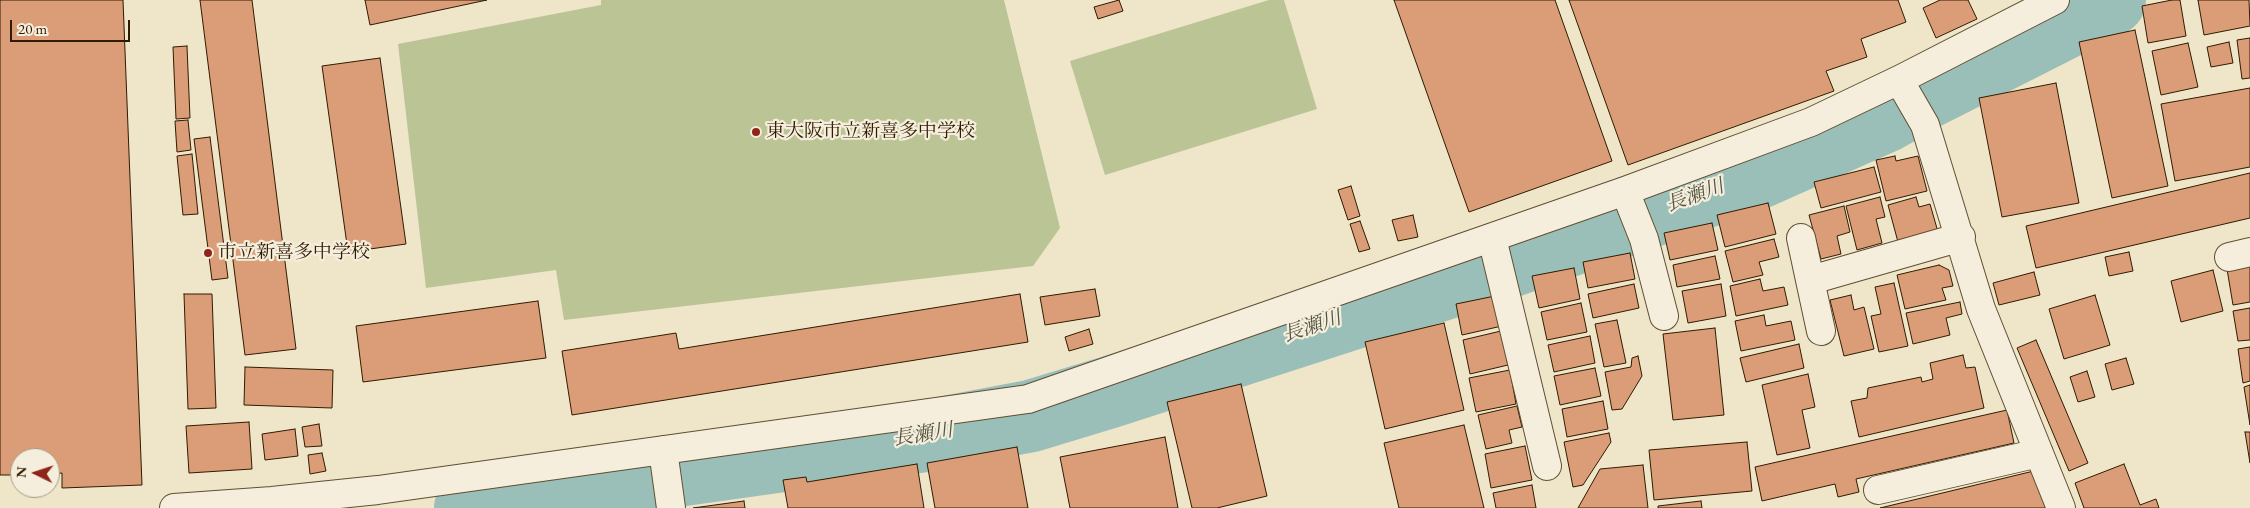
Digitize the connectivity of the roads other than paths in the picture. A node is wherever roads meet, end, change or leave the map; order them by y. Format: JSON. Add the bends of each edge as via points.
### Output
{"nodes":[{"id":1,"x":2055,"y":0,"type":"edge"},
{"id":2,"x":2010,"y":10,"type":"edge"},
{"id":3,"x":1903,"y":87,"type":"junction"},
{"id":4,"x":1628,"y":201,"type":"junction"},
{"id":5,"x":1961,"y":237,"type":"junction"},
{"id":6,"x":1801,"y":238,"type":"dead end"},
{"id":7,"x":1497,"y":260,"type":"junction"},
{"id":8,"x":1811,"y":280,"type":"junction"},
{"id":9,"x":1664,"y":316,"type":"dead end"},
{"id":10,"x":1822,"y":331,"type":"dead end"},
{"id":11,"x":663,"y":450,"type":"junction"},
{"id":12,"x":2039,"y":453,"type":"junction"},
{"id":13,"x":1547,"y":466,"type":"dead end"},
{"id":14,"x":1878,"y":490,"type":"dead end"},
{"id":15,"x":174,"y":508,"type":"edge"},
{"id":16,"x":671,"y":508,"type":"edge"},
{"id":17,"x":2061,"y":508,"type":"edge"}],
"edges":[{"from":1,"to":2,"type":"street"},
{"from":2,"to":3,"type":"street"},
{"from":3,"to":4,"type":"street","via":[[1811,122]]},
{"from":3,"to":5,"type":"street","via":[[1925,125]]},
{"from":4,"to":7,"type":"street"},
{"from":4,"to":9,"type":"street","via":[[1644,239]]},
{"from":5,"to":8,"type":"street"},
{"from":5,"to":12,"type":"street","via":[[1981,309]]},
{"from":6,"to":8,"type":"street"},
{"from":7,"to":11,"type":"street","via":[[1028,399]]},
{"from":7,"to":13,"type":"street"},
{"from":8,"to":10,"type":"street"},
{"from":11,"to":15,"type":"street","via":[[378,490]]},
{"from":11,"to":16,"type":"street"},
{"from":12,"to":14,"type":"street"},
{"from":12,"to":17,"type":"street"}]}
